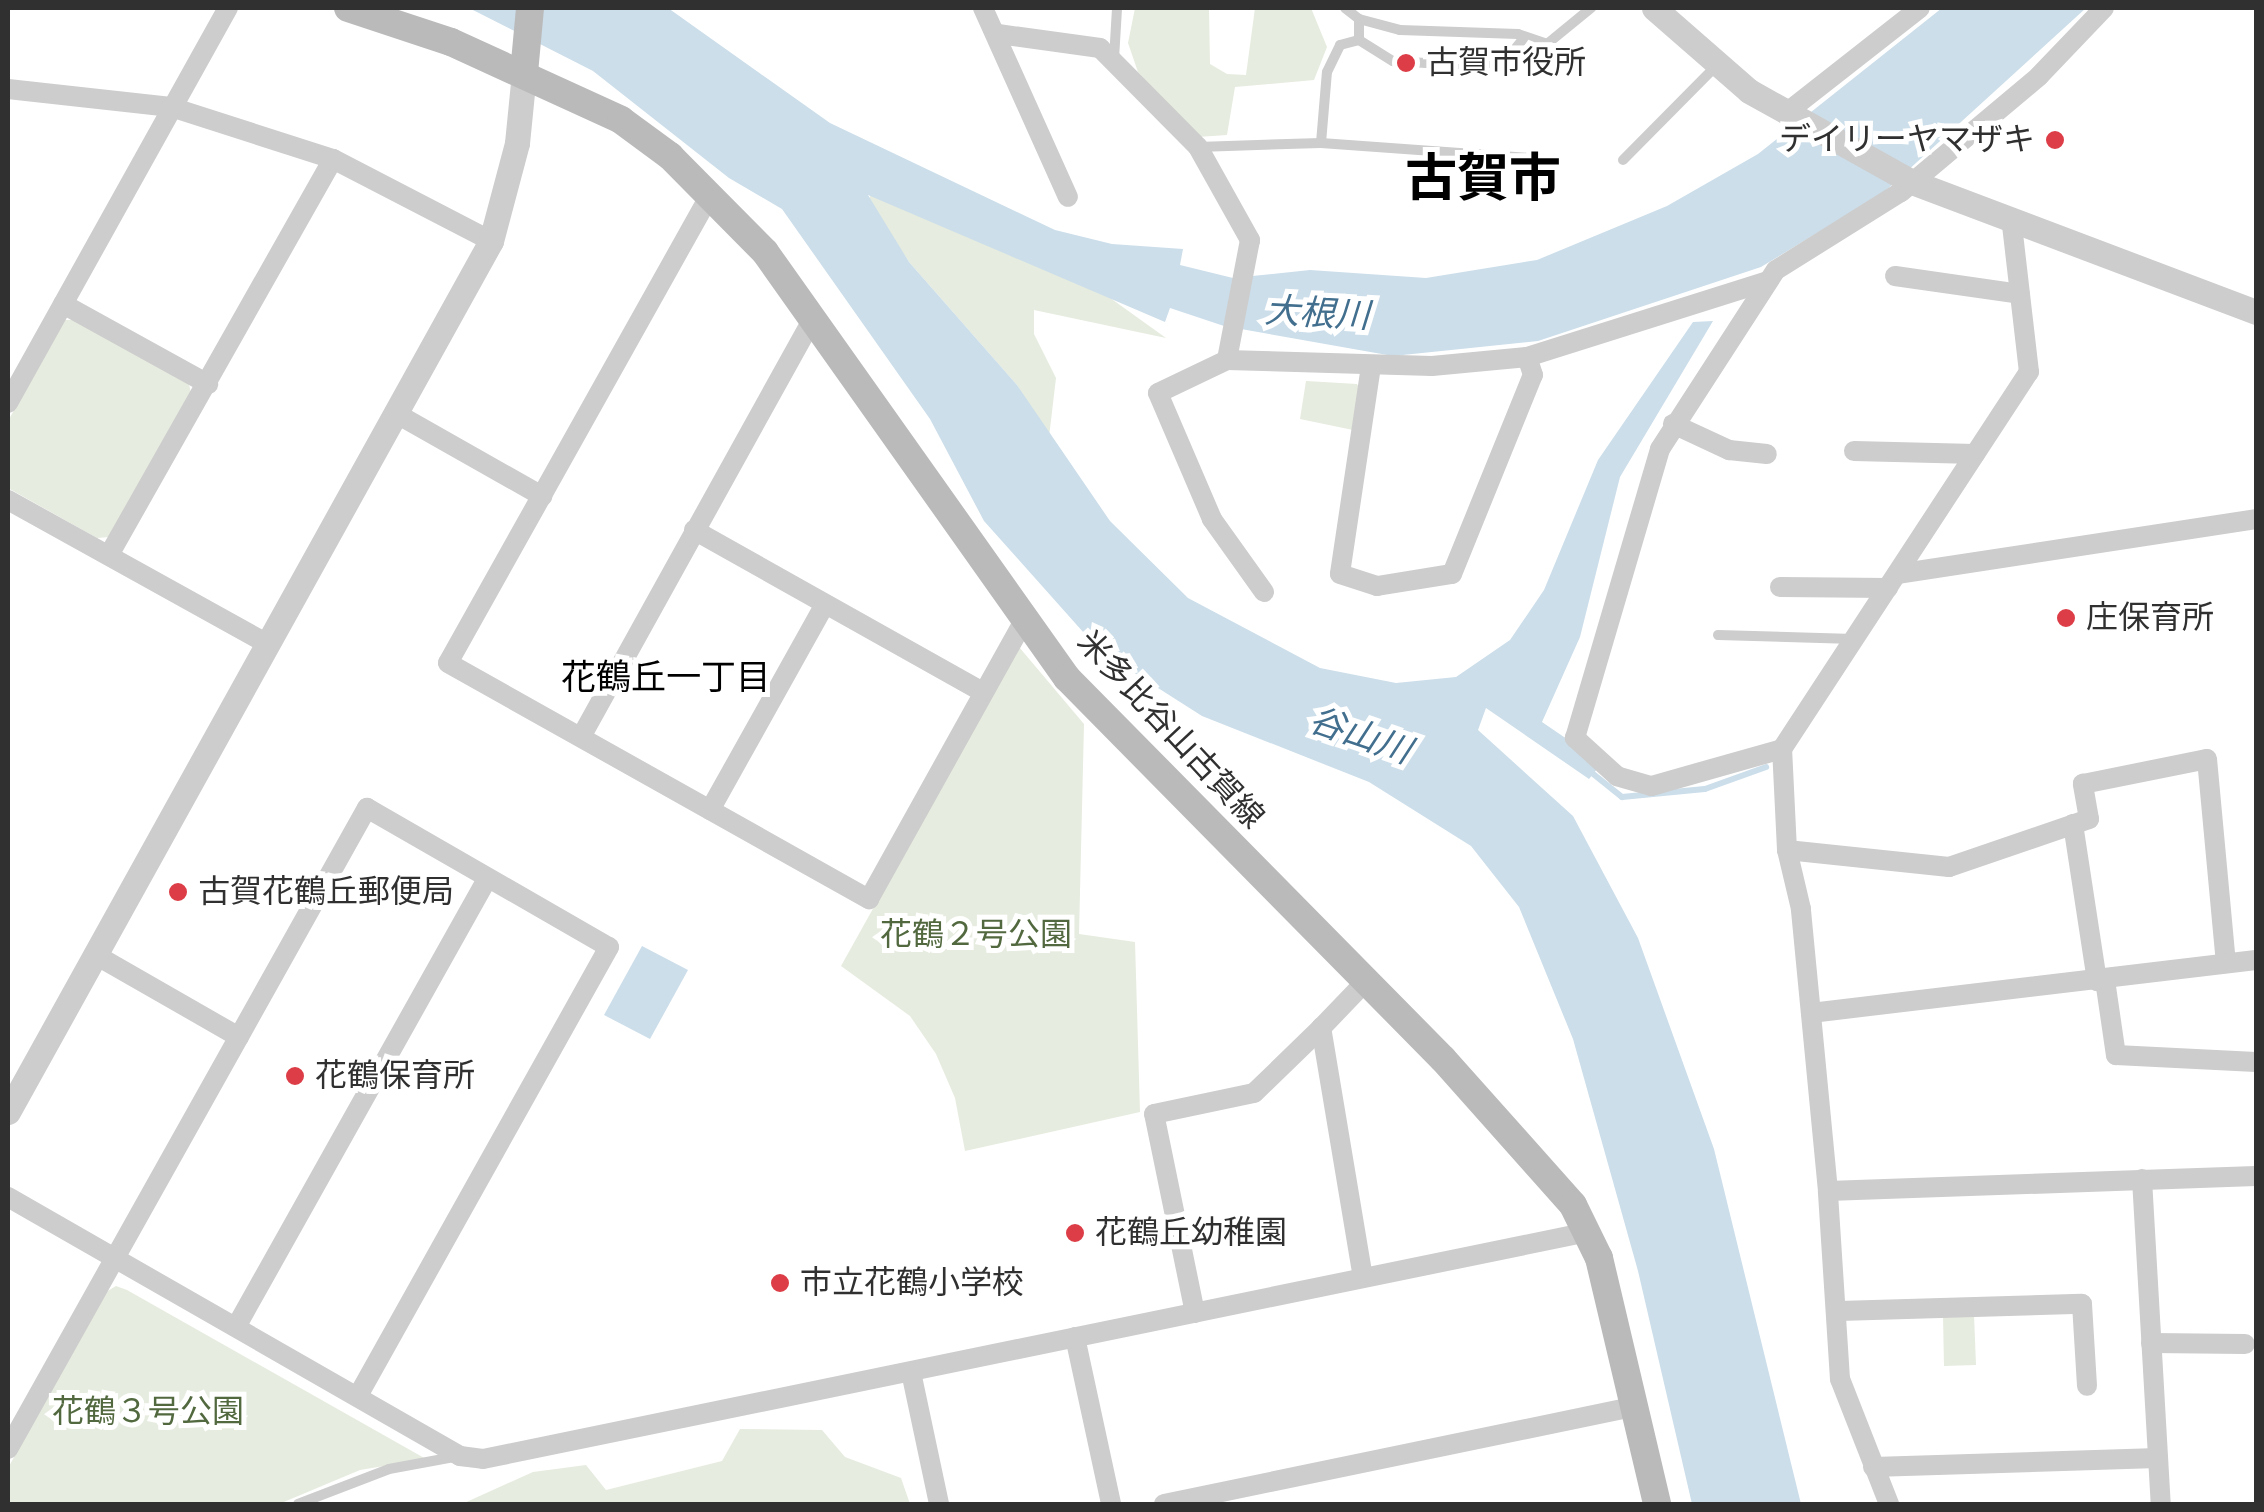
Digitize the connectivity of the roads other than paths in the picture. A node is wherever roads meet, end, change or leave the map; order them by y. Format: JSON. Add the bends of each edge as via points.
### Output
{"nodes":[{"id":1,"x":228,"y":8,"type":"edge"},
{"id":2,"x":348,"y":8,"type":"edge"},
{"id":3,"x":530,"y":8,"type":"edge"},
{"id":4,"x":983,"y":8,"type":"edge"},
{"id":5,"x":1116,"y":8,"type":"edge"},
{"id":6,"x":1345,"y":8,"type":"edge"},
{"id":7,"x":1591,"y":8,"type":"edge"},
{"id":8,"x":1654,"y":8,"type":"edge"},
{"id":9,"x":1920,"y":8,"type":"edge"},
{"id":10,"x":2104,"y":8,"type":"edge"},
{"id":11,"x":1359,"y":19,"type":"junction"},
{"id":12,"x":998,"y":34,"type":"junction"},
{"id":13,"x":1526,"y":37,"type":"junction"},
{"id":14,"x":1359,"y":40,"type":"junction"},
{"id":15,"x":1114,"y":60,"type":"junction"},
{"id":16,"x":1718,"y":64,"type":"junction"},
{"id":17,"x":524,"y":72,"type":"junction"},
{"id":18,"x":8,"y":89,"type":"edge"},
{"id":19,"x":172,"y":107,"type":"junction"},
{"id":20,"x":1786,"y":113,"type":"junction"},
{"id":21,"x":1321,"y":143,"type":"junction"},
{"id":22,"x":1198,"y":147,"type":"junction"},
{"id":23,"x":333,"y":159,"type":"junction"},
{"id":24,"x":1544,"y":159,"type":"dead end"},
{"id":25,"x":1623,"y":160,"type":"dead end"},
{"id":26,"x":1909,"y":180,"type":"junction"},
{"id":27,"x":710,"y":195,"type":"junction"},
{"id":28,"x":1068,"y":198,"type":"dead end"},
{"id":29,"x":2012,"y":224,"type":"junction"},
{"id":30,"x":490,"y":241,"type":"junction"},
{"id":31,"x":1895,"y":276,"type":"dead end"},
{"id":32,"x":1765,"y":282,"type":"junction"},
{"id":33,"x":2020,"y":294,"type":"junction"},
{"id":34,"x":63,"y":304,"type":"junction"},
{"id":35,"x":2256,"y":312,"type":"edge"},
{"id":36,"x":814,"y":316,"type":"junction"},
{"id":37,"x":1526,"y":357,"type":"junction"},
{"id":38,"x":1227,"y":360,"type":"junction"},
{"id":39,"x":1371,"y":366,"type":"junction"},
{"id":40,"x":208,"y":384,"type":"junction"},
{"id":41,"x":8,"y":403,"type":"edge"},
{"id":42,"x":397,"y":414,"type":"junction"},
{"id":43,"x":1673,"y":424,"type":"junction"},
{"id":44,"x":1854,"y":451,"type":"dead end"},
{"id":45,"x":1766,"y":454,"type":"dead end"},
{"id":46,"x":1976,"y":454,"type":"junction"},
{"id":47,"x":542,"y":496,"type":"junction"},
{"id":48,"x":8,"y":500,"type":"edge"},
{"id":49,"x":2256,"y":520,"type":"edge"},
{"id":50,"x":694,"y":530,"type":"junction"},
{"id":51,"x":109,"y":555,"type":"junction"},
{"id":52,"x":1893,"y":581,"type":"junction"},
{"id":53,"x":1780,"y":588,"type":"dead end"},
{"id":54,"x":1264,"y":592,"type":"dead end"},
{"id":55,"x":824,"y":606,"type":"junction"},
{"id":56,"x":1024,"y":620,"type":"junction"},
{"id":57,"x":1718,"y":634,"type":"dead end"},
{"id":58,"x":1855,"y":638,"type":"junction"},
{"id":59,"x":268,"y":644,"type":"junction"},
{"id":60,"x":983,"y":692,"type":"junction"},
{"id":61,"x":581,"y":738,"type":"junction"},
{"id":62,"x":1782,"y":749,"type":"junction"},
{"id":63,"x":710,"y":810,"type":"junction"},
{"id":64,"x":2074,"y":824,"type":"junction"},
{"id":65,"x":1787,"y":850,"type":"junction"},
{"id":66,"x":487,"y":879,"type":"junction"},
{"id":67,"x":94,"y":954,"type":"junction"},
{"id":68,"x":2256,"y":960,"type":"edge"},
{"id":69,"x":2226,"y":964,"type":"junction"},
{"id":70,"x":1366,"y":980,"type":"junction"},
{"id":71,"x":2101,"y":981,"type":"junction"},
{"id":72,"x":1811,"y":1013,"type":"junction"},
{"id":73,"x":1321,"y":1028,"type":"junction"},
{"id":74,"x":239,"y":1037,"type":"junction"},
{"id":75,"x":2256,"y":1062,"type":"edge"},
{"id":76,"x":16,"y":1076,"type":"edge"},
{"id":77,"x":8,"y":1112,"type":"edge"},
{"id":78,"x":2256,"y":1176,"type":"edge"},
{"id":79,"x":2142,"y":1179,"type":"junction"},
{"id":80,"x":1828,"y":1191,"type":"junction"},
{"id":81,"x":8,"y":1196,"type":"edge"},
{"id":82,"x":1588,"y":1232,"type":"junction"},
{"id":83,"x":115,"y":1258,"type":"junction"},
{"id":84,"x":1363,"y":1278,"type":"junction"},
{"id":85,"x":1839,"y":1312,"type":"junction"},
{"id":86,"x":1195,"y":1313,"type":"junction"},
{"id":87,"x":236,"y":1328,"type":"junction"},
{"id":88,"x":1075,"y":1337,"type":"junction"},
{"id":89,"x":2151,"y":1343,"type":"junction"},
{"id":90,"x":2245,"y":1344,"type":"dead end"},
{"id":91,"x":911,"y":1372,"type":"junction"},
{"id":92,"x":2087,"y":1386,"type":"dead end"},
{"id":93,"x":359,"y":1394,"type":"junction"},
{"id":94,"x":1634,"y":1407,"type":"junction"},
{"id":95,"x":8,"y":1448,"type":"edge"},
{"id":96,"x":460,"y":1456,"type":"junction"},
{"id":97,"x":2158,"y":1458,"type":"junction"},
{"id":98,"x":1872,"y":1467,"type":"junction"},
{"id":99,"x":298,"y":1504,"type":"edge"},
{"id":100,"x":938,"y":1504,"type":"edge"},
{"id":101,"x":1110,"y":1504,"type":"edge"},
{"id":102,"x":1164,"y":1504,"type":"edge"},
{"id":103,"x":1657,"y":1504,"type":"edge"},
{"id":104,"x":1890,"y":1504,"type":"edge"},
{"id":105,"x":2160,"y":1504,"type":"edge"}],
"edges":[{"from":1,"to":19,"type":"street"},
{"from":2,"to":17,"type":"main road","name":"米多比谷山古賀線"},
{"from":3,"to":17,"type":"main road"},
{"from":4,"to":12,"type":"street"},
{"from":5,"to":15,"type":"lane"},
{"from":6,"to":11,"type":"lane"},
{"from":7,"to":13,"type":"lane","via":[[1557,42]]},
{"from":8,"to":16,"type":"street"},
{"from":9,"to":20,"type":"street"},
{"from":10,"to":26,"type":"street","via":[[2040,76]]},
{"from":11,"to":13,"type":"lane","via":[[1400,30]]},
{"from":11,"to":14,"type":"lane"},
{"from":12,"to":15,"type":"street","via":[[1100,48]]},
{"from":12,"to":28,"type":"street"},
{"from":13,"to":14,"type":"lane","via":[[1507,59],[1475,66],[1393,61]]},
{"from":14,"to":21,"type":"lane","via":[[1340,45],[1326,72]]},
{"from":15,"to":22,"type":"street"},
{"from":16,"to":20,"type":"street"},
{"from":16,"to":25,"type":"lane"},
{"from":17,"to":27,"type":"main road","name":"米多比谷山古賀線","via":[[620,120]]},
{"from":17,"to":30,"type":"street","via":[[518,143]]},
{"from":18,"to":19,"type":"street"},
{"from":19,"to":23,"type":"street"},
{"from":19,"to":34,"type":"street"},
{"from":20,"to":26,"type":"street"},
{"from":21,"to":22,"type":"lane"},
{"from":21,"to":24,"type":"lane"},
{"from":22,"to":38,"type":"street","via":[[1250,240]]},
{"from":23,"to":30,"type":"street"},
{"from":23,"to":40,"type":"street"},
{"from":26,"to":29,"type":"street"},
{"from":26,"to":32,"type":"street"},
{"from":27,"to":36,"type":"main road","name":"米多比谷山古賀線"},
{"from":27,"to":47,"type":"street"},
{"from":29,"to":33,"type":"street"},
{"from":29,"to":35,"type":"street"},
{"from":30,"to":42,"type":"street"},
{"from":31,"to":33,"type":"street"},
{"from":32,"to":37,"type":"street"},
{"from":32,"to":43,"type":"street"},
{"from":33,"to":46,"type":"street","via":[[2029,372]]},
{"from":34,"to":40,"type":"street"},
{"from":34,"to":41,"type":"street"},
{"from":36,"to":50,"type":"street"},
{"from":36,"to":56,"type":"main road","name":"米多比谷山古賀線"},
{"from":37,"to":39,"type":"street"},
{"from":37,"to":39,"type":"street","via":[[1533,375],[1452,574],[1377,586],[1340,574]]},
{"from":38,"to":39,"type":"street"},
{"from":38,"to":54,"type":"street","via":[[1158,393],[1212,518]]},
{"from":40,"to":51,"type":"street"},
{"from":42,"to":47,"type":"street"},
{"from":42,"to":59,"type":"street"},
{"from":43,"to":45,"type":"street","via":[[1729,450]]},
{"from":43,"to":62,"type":"street","via":[[1575,738],[1617,776],[1650,786]]},
{"from":44,"to":46,"type":"street"},
{"from":46,"to":52,"type":"street"},
{"from":47,"to":61,"type":"street","via":[[448,663]]},
{"from":48,"to":51,"type":"street"},
{"from":49,"to":52,"type":"street"},
{"from":50,"to":55,"type":"street"},
{"from":50,"to":61,"type":"street"},
{"from":51,"to":59,"type":"street"},
{"from":52,"to":53,"type":"street"},
{"from":52,"to":58,"type":"street"},
{"from":55,"to":60,"type":"street"},
{"from":55,"to":63,"type":"street"},
{"from":56,"to":60,"type":"street"},
{"from":56,"to":70,"type":"main road","name":"米多比谷山古賀線","via":[[1088,700]]},
{"from":57,"to":58,"type":"lane"},
{"from":58,"to":62,"type":"street"},
{"from":59,"to":67,"type":"street"},
{"from":60,"to":63,"type":"street","via":[[868,899]]},
{"from":61,"to":63,"type":"street"},
{"from":62,"to":65,"type":"street"},
{"from":64,"to":65,"type":"street","via":[[1949,866]]},
{"from":64,"to":69,"type":"street","via":[[2089,819],[2083,784],[2206,759]]},
{"from":64,"to":71,"type":"street"},
{"from":65,"to":72,"type":"street","via":[[1801,909]]},
{"from":66,"to":74,"type":"street","via":[[367,808]]},
{"from":66,"to":87,"type":"street"},
{"from":66,"to":93,"type":"street","via":[[609,947]]},
{"from":67,"to":74,"type":"street"},
{"from":67,"to":76,"type":"street"},
{"from":68,"to":69,"type":"street"},
{"from":69,"to":71,"type":"street"},
{"from":70,"to":73,"type":"street"},
{"from":70,"to":82,"type":"main road","name":"米多比谷山古賀線","via":[[1517,1138]]},
{"from":71,"to":72,"type":"street"},
{"from":71,"to":75,"type":"street","via":[[2116,1055]]},
{"from":72,"to":80,"type":"street"},
{"from":73,"to":84,"type":"street"},
{"from":73,"to":86,"type":"street","via":[[1254,1093],[1154,1114]]},
{"from":74,"to":83,"type":"street"},
{"from":76,"to":77,"type":"street"},
{"from":78,"to":79,"type":"street"},
{"from":79,"to":80,"type":"street"},
{"from":79,"to":89,"type":"street"},
{"from":80,"to":85,"type":"street"},
{"from":81,"to":83,"type":"street"},
{"from":82,"to":84,"type":"street"},
{"from":82,"to":94,"type":"main road","name":"米多比谷山古賀線"},
{"from":83,"to":87,"type":"street"},
{"from":83,"to":95,"type":"street"},
{"from":84,"to":86,"type":"street"},
{"from":85,"to":92,"type":"street","via":[[2082,1304]]},
{"from":85,"to":98,"type":"street","via":[[1840,1380]]},
{"from":86,"to":88,"type":"street"},
{"from":87,"to":93,"type":"street"},
{"from":88,"to":91,"type":"street"},
{"from":88,"to":101,"type":"street"},
{"from":89,"to":90,"type":"street"},
{"from":89,"to":97,"type":"street"},
{"from":91,"to":96,"type":"street","via":[[493,1458]]},
{"from":91,"to":100,"type":"street"},
{"from":93,"to":96,"type":"street"},
{"from":94,"to":102,"type":"street"},
{"from":94,"to":103,"type":"main road","name":"米多比谷山古賀線"},
{"from":96,"to":99,"type":"lane","via":[[389,1469]]},
{"from":97,"to":98,"type":"street"},
{"from":97,"to":105,"type":"street"},
{"from":98,"to":104,"type":"street"}]}
